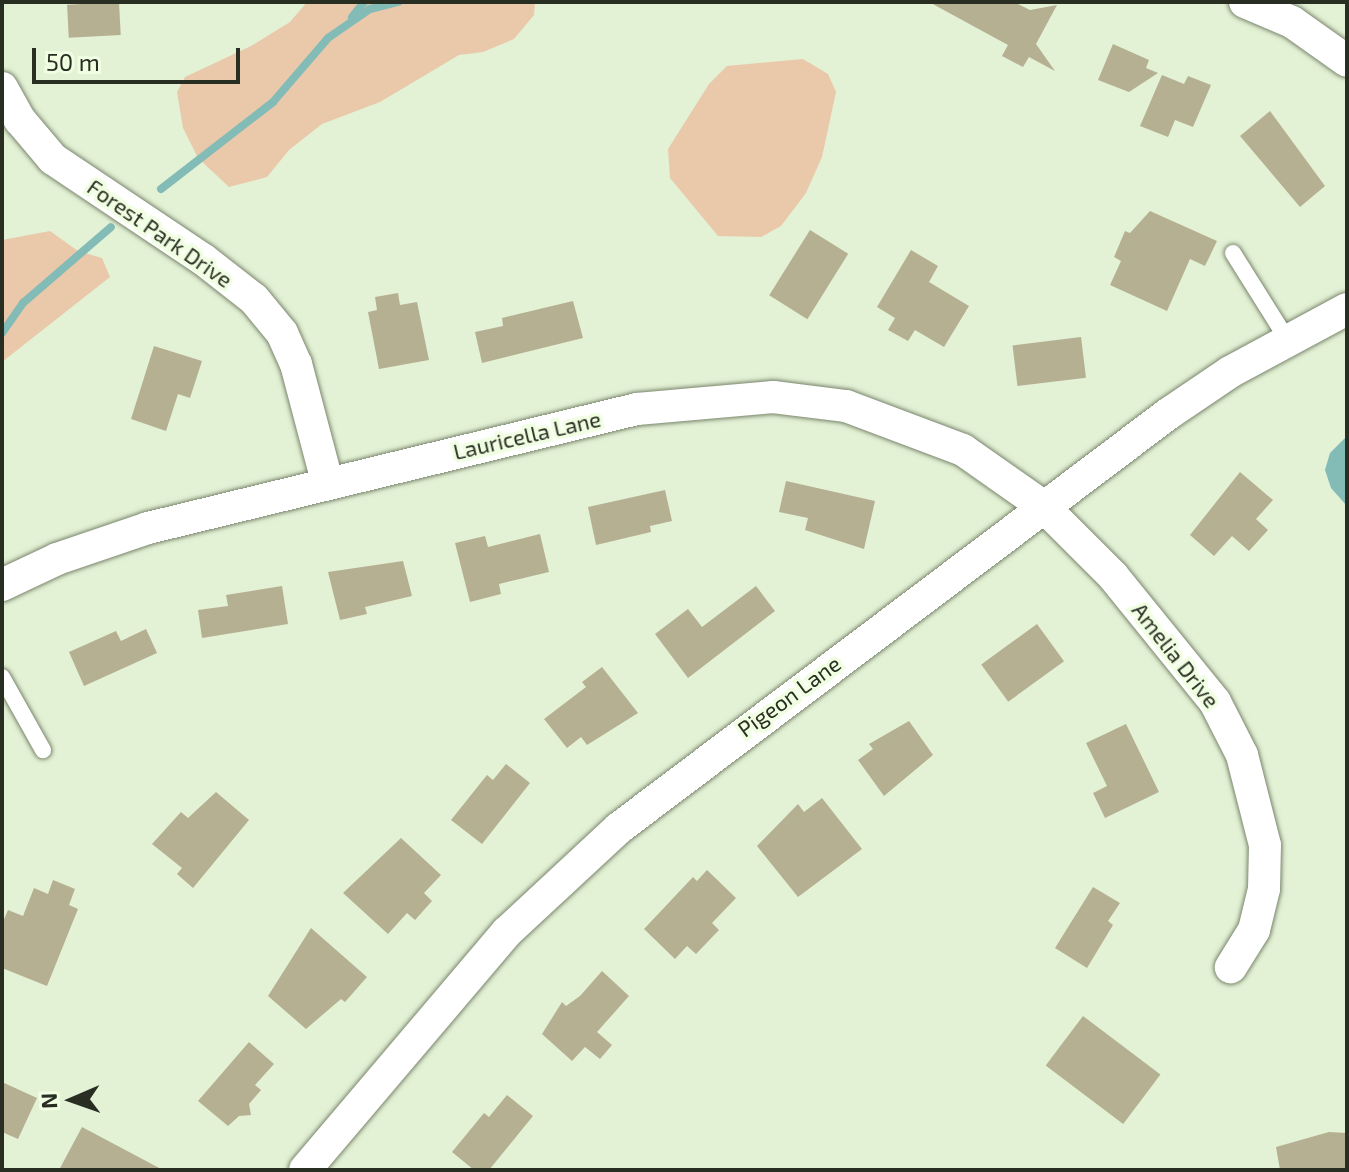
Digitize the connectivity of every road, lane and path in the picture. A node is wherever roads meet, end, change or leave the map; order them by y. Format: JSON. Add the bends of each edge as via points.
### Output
{"nodes":[{"id":1,"x":1245,"y":2,"type":"edge"},
{"id":2,"x":1347,"y":61,"type":"edge"},
{"id":3,"x":2,"y":88,"type":"edge"},
{"id":4,"x":1233,"y":253,"type":"dead end"},
{"id":5,"x":1347,"y":309,"type":"edge"},
{"id":6,"x":1287,"y":339,"type":"junction"},
{"id":7,"x":327,"y":481,"type":"junction"},
{"id":8,"x":1044,"y":507,"type":"junction"},
{"id":9,"x":2,"y":585,"type":"edge"},
{"id":10,"x":2,"y":677,"type":"edge"},
{"id":11,"x":43,"y":750,"type":"dead end"},
{"id":12,"x":1231,"y":967,"type":"dead end"},
{"id":13,"x":305,"y":1170,"type":"edge"}],
"edges":[{"from":1,"to":2,"type":"street","via":[[1292,22]]},
{"from":3,"to":7,"type":"street","name":"Forest Park Drive","via":[[20,120],[53,159],[204,260],[272,322],[296,364]]},
{"from":4,"to":6,"type":"lane"},
{"from":5,"to":6,"type":"street","name":"Pigeon Lane"},
{"from":6,"to":8,"type":"street","name":"Pigeon Lane","via":[[1168,414]]},
{"from":7,"to":8,"type":"street","name":"Lauricella Lane","via":[[637,409],[773,397],[846,406],[963,450]]},
{"from":7,"to":9,"type":"street","name":"Lauricella Lane","via":[[148,528],[57,559]]},
{"from":8,"to":12,"type":"street","name":"Amelia Drive","via":[[1175,647],[1215,702],[1242,755],[1265,845],[1264,889],[1254,930]]},
{"from":8,"to":13,"type":"street","name":"Pigeon Lane","via":[[720,747],[548,889]]},
{"from":10,"to":11,"type":"lane"}]}
